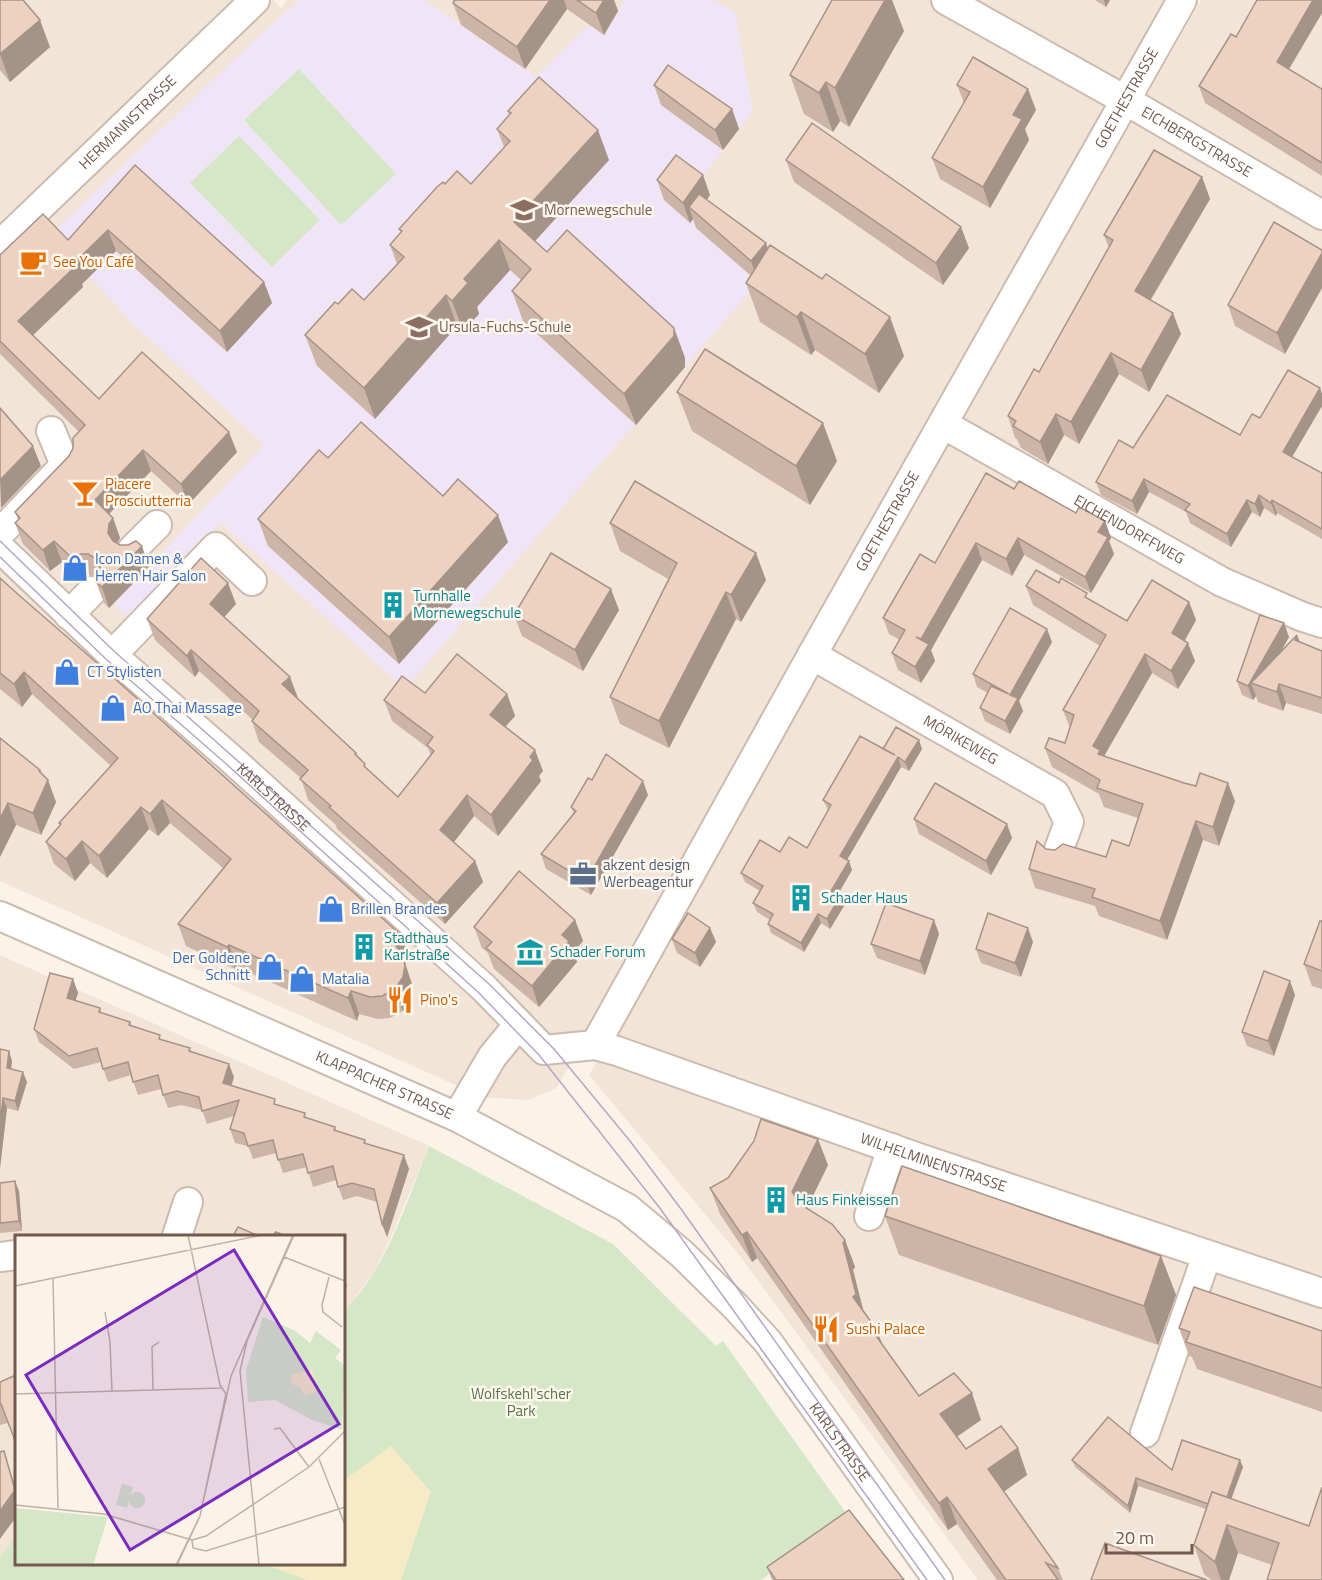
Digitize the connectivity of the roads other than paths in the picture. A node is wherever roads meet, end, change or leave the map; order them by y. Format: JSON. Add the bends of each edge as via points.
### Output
{"nodes":[{"id":1,"x":255,"y":0,"type":"edge"},
{"id":2,"x":946,"y":0,"type":"edge"},
{"id":3,"x":1182,"y":0,"type":"edge"},
{"id":4,"x":1125,"y":100,"type":"junction"},
{"id":5,"x":1322,"y":216,"type":"edge"},
{"id":6,"x":0,"y":245,"type":"edge"},
{"id":7,"x":943,"y":424,"type":"junction"},
{"id":8,"x":51,"y":431,"type":"dead end"},
{"id":9,"x":157,"y":525,"type":"dead end"},
{"id":10,"x":0,"y":533,"type":"edge"},
{"id":11,"x":0,"y":548,"type":"edge"},
{"id":12,"x":132,"y":550,"type":"edge"},
{"id":13,"x":252,"y":581,"type":"dead end"},
{"id":14,"x":97,"y":596,"type":"edge"},
{"id":15,"x":74,"y":619,"type":"junction"},
{"id":16,"x":1322,"y":623,"type":"edge"},
{"id":17,"x":112,"y":655,"type":"junction"},
{"id":18,"x":812,"y":655,"type":"junction"},
{"id":19,"x":1058,"y":852,"type":"edge"},
{"id":20,"x":0,"y":916,"type":"edge"},
{"id":21,"x":519,"y":1024,"type":"junction"},
{"id":22,"x":595,"y":1045,"type":"junction"},
{"id":23,"x":544,"y":1050,"type":"joint"},
{"id":24,"x":457,"y":1117,"type":"junction"},
{"id":25,"x":892,"y":1148,"type":"junction"},
{"id":26,"x":188,"y":1202,"type":"dead end"},
{"id":27,"x":869,"y":1216,"type":"dead end"},
{"id":28,"x":177,"y":1235,"type":"edge"},
{"id":29,"x":15,"y":1255,"type":"edge"},
{"id":30,"x":1207,"y":1255,"type":"junction"},
{"id":31,"x":0,"y":1257,"type":"edge"},
{"id":32,"x":1322,"y":1293,"type":"edge"},
{"id":33,"x":736,"y":1307,"type":"joint"},
{"id":34,"x":1145,"y":1433,"type":"dead end"},
{"id":35,"x":938,"y":1580,"type":"edge"}],
"edges":[{"from":1,"to":6,"type":"street","name":"HERMANNSTRASSE"},
{"from":2,"to":4,"type":"street","name":"EICHBERGSTRASSE"},
{"from":3,"to":4,"type":"street","name":"GOETHESTRASSE"},
{"from":4,"to":5,"type":"street","name":"EICHBERGSTRASSE"},
{"from":4,"to":7,"type":"street","name":"GOETHESTRASSE"},
{"from":7,"to":16,"type":"street","name":"EICHENDORFFWEG","via":[[1222,582]]},
{"from":7,"to":18,"type":"street","name":"GOETHESTRASSE"},
{"from":8,"to":10,"type":"street","via":[[64,465]]},
{"from":9,"to":12,"type":"street"},
{"from":11,"to":15,"type":"street","name":"KARLSTRASSE"},
{"from":13,"to":17,"type":"street","via":[[216,547]]},
{"from":14,"to":15,"type":"street"},
{"from":15,"to":17,"type":"street","name":"KARLSTRASSE"},
{"from":17,"to":21,"type":"street","name":"KARLSTRASSE","via":[[362,877]]},
{"from":18,"to":19,"type":"street","name":"MÖRIKEWEG","via":[[1055,794],[1069,822]]},
{"from":18,"to":22,"type":"street","name":"GOETHESTRASSE"},
{"from":20,"to":24,"type":"street","name":"KLAPPACHER STRASSE"},
{"from":21,"to":23,"type":"street","name":"KARLSTRASSE"},
{"from":21,"to":24,"type":"street","via":[[492,1057]]},
{"from":22,"to":23,"type":"street","name":"WILHELMINENSTRASSE"},
{"from":22,"to":25,"type":"street","name":"WILHELMINENSTRASSE"},
{"from":24,"to":33,"type":"street","name":"KLAPPACHER STRASSE","via":[[627,1208]]},
{"from":25,"to":27,"type":"street"},
{"from":25,"to":30,"type":"street","name":"WILHELMINENSTRASSE"},
{"from":26,"to":28,"type":"street"},
{"from":29,"to":31,"type":"street"},
{"from":30,"to":32,"type":"street","name":"WILHELMINENSTRASSE"},
{"from":30,"to":34,"type":"street"},
{"from":33,"to":35,"type":"street","name":"KARLSTRASSE","via":[[771,1346]]}]}
